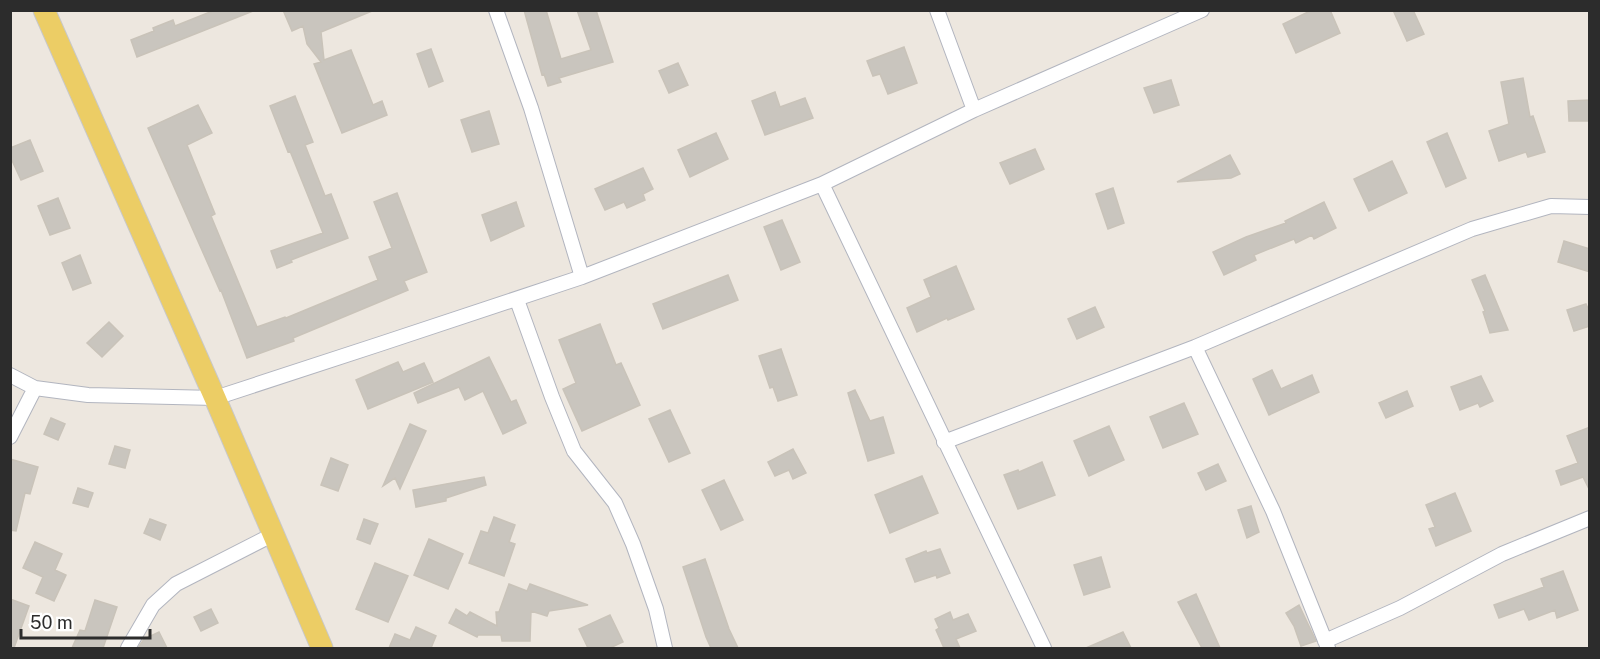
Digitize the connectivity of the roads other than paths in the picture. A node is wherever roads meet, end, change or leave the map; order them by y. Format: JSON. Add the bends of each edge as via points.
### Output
{"nodes":[{"id":1,"x":44,"y":10,"type":"edge"},
{"id":2,"x":496,"y":10,"type":"edge"},
{"id":3,"x":937,"y":10,"type":"edge"},
{"id":4,"x":1202,"y":10,"type":"edge"},
{"id":5,"x":974,"y":110,"type":"junction"},
{"id":6,"x":822,"y":184,"type":"junction"},
{"id":7,"x":1590,"y":207,"type":"edge"},
{"id":8,"x":582,"y":277,"type":"junction"},
{"id":9,"x":517,"y":300,"type":"junction"},
{"id":10,"x":1195,"y":347,"type":"junction"},
{"id":11,"x":10,"y":375,"type":"edge"},
{"id":12,"x":35,"y":388,"type":"junction"},
{"id":13,"x":215,"y":398,"type":"junction"},
{"id":14,"x":10,"y":437,"type":"edge"},
{"id":15,"x":944,"y":442,"type":"junction"},
{"id":16,"x":1590,"y":518,"type":"edge"},
{"id":17,"x":274,"y":534,"type":"junction"},
{"id":18,"x":1326,"y":645,"type":"edge"},
{"id":19,"x":128,"y":648,"type":"edge"},
{"id":20,"x":321,"y":648,"type":"edge"},
{"id":21,"x":664,"y":648,"type":"edge"},
{"id":22,"x":1044,"y":648,"type":"edge"}],
"edges":[{"from":1,"to":13,"type":"main road"},
{"from":2,"to":8,"type":"street","via":[[531,108]]},
{"from":3,"to":5,"type":"street"},
{"from":4,"to":5,"type":"street"},
{"from":5,"to":6,"type":"street"},
{"from":6,"to":8,"type":"street"},
{"from":6,"to":15,"type":"street"},
{"from":7,"to":10,"type":"street","via":[[1551,206],[1472,230]]},
{"from":8,"to":9,"type":"street"},
{"from":9,"to":13,"type":"street"},
{"from":9,"to":21,"type":"street","via":[[574,451],[615,503],[633,544],[656,609]]},
{"from":10,"to":15,"type":"street"},
{"from":10,"to":18,"type":"street","via":[[1273,512]]},
{"from":11,"to":12,"type":"street"},
{"from":12,"to":13,"type":"street","via":[[88,394]]},
{"from":12,"to":14,"type":"street"},
{"from":13,"to":17,"type":"main road"},
{"from":15,"to":22,"type":"street"},
{"from":16,"to":18,"type":"street","via":[[1502,554]]},
{"from":17,"to":19,"type":"street","via":[[176,584],[153,605]]},
{"from":17,"to":20,"type":"main road"}]}
